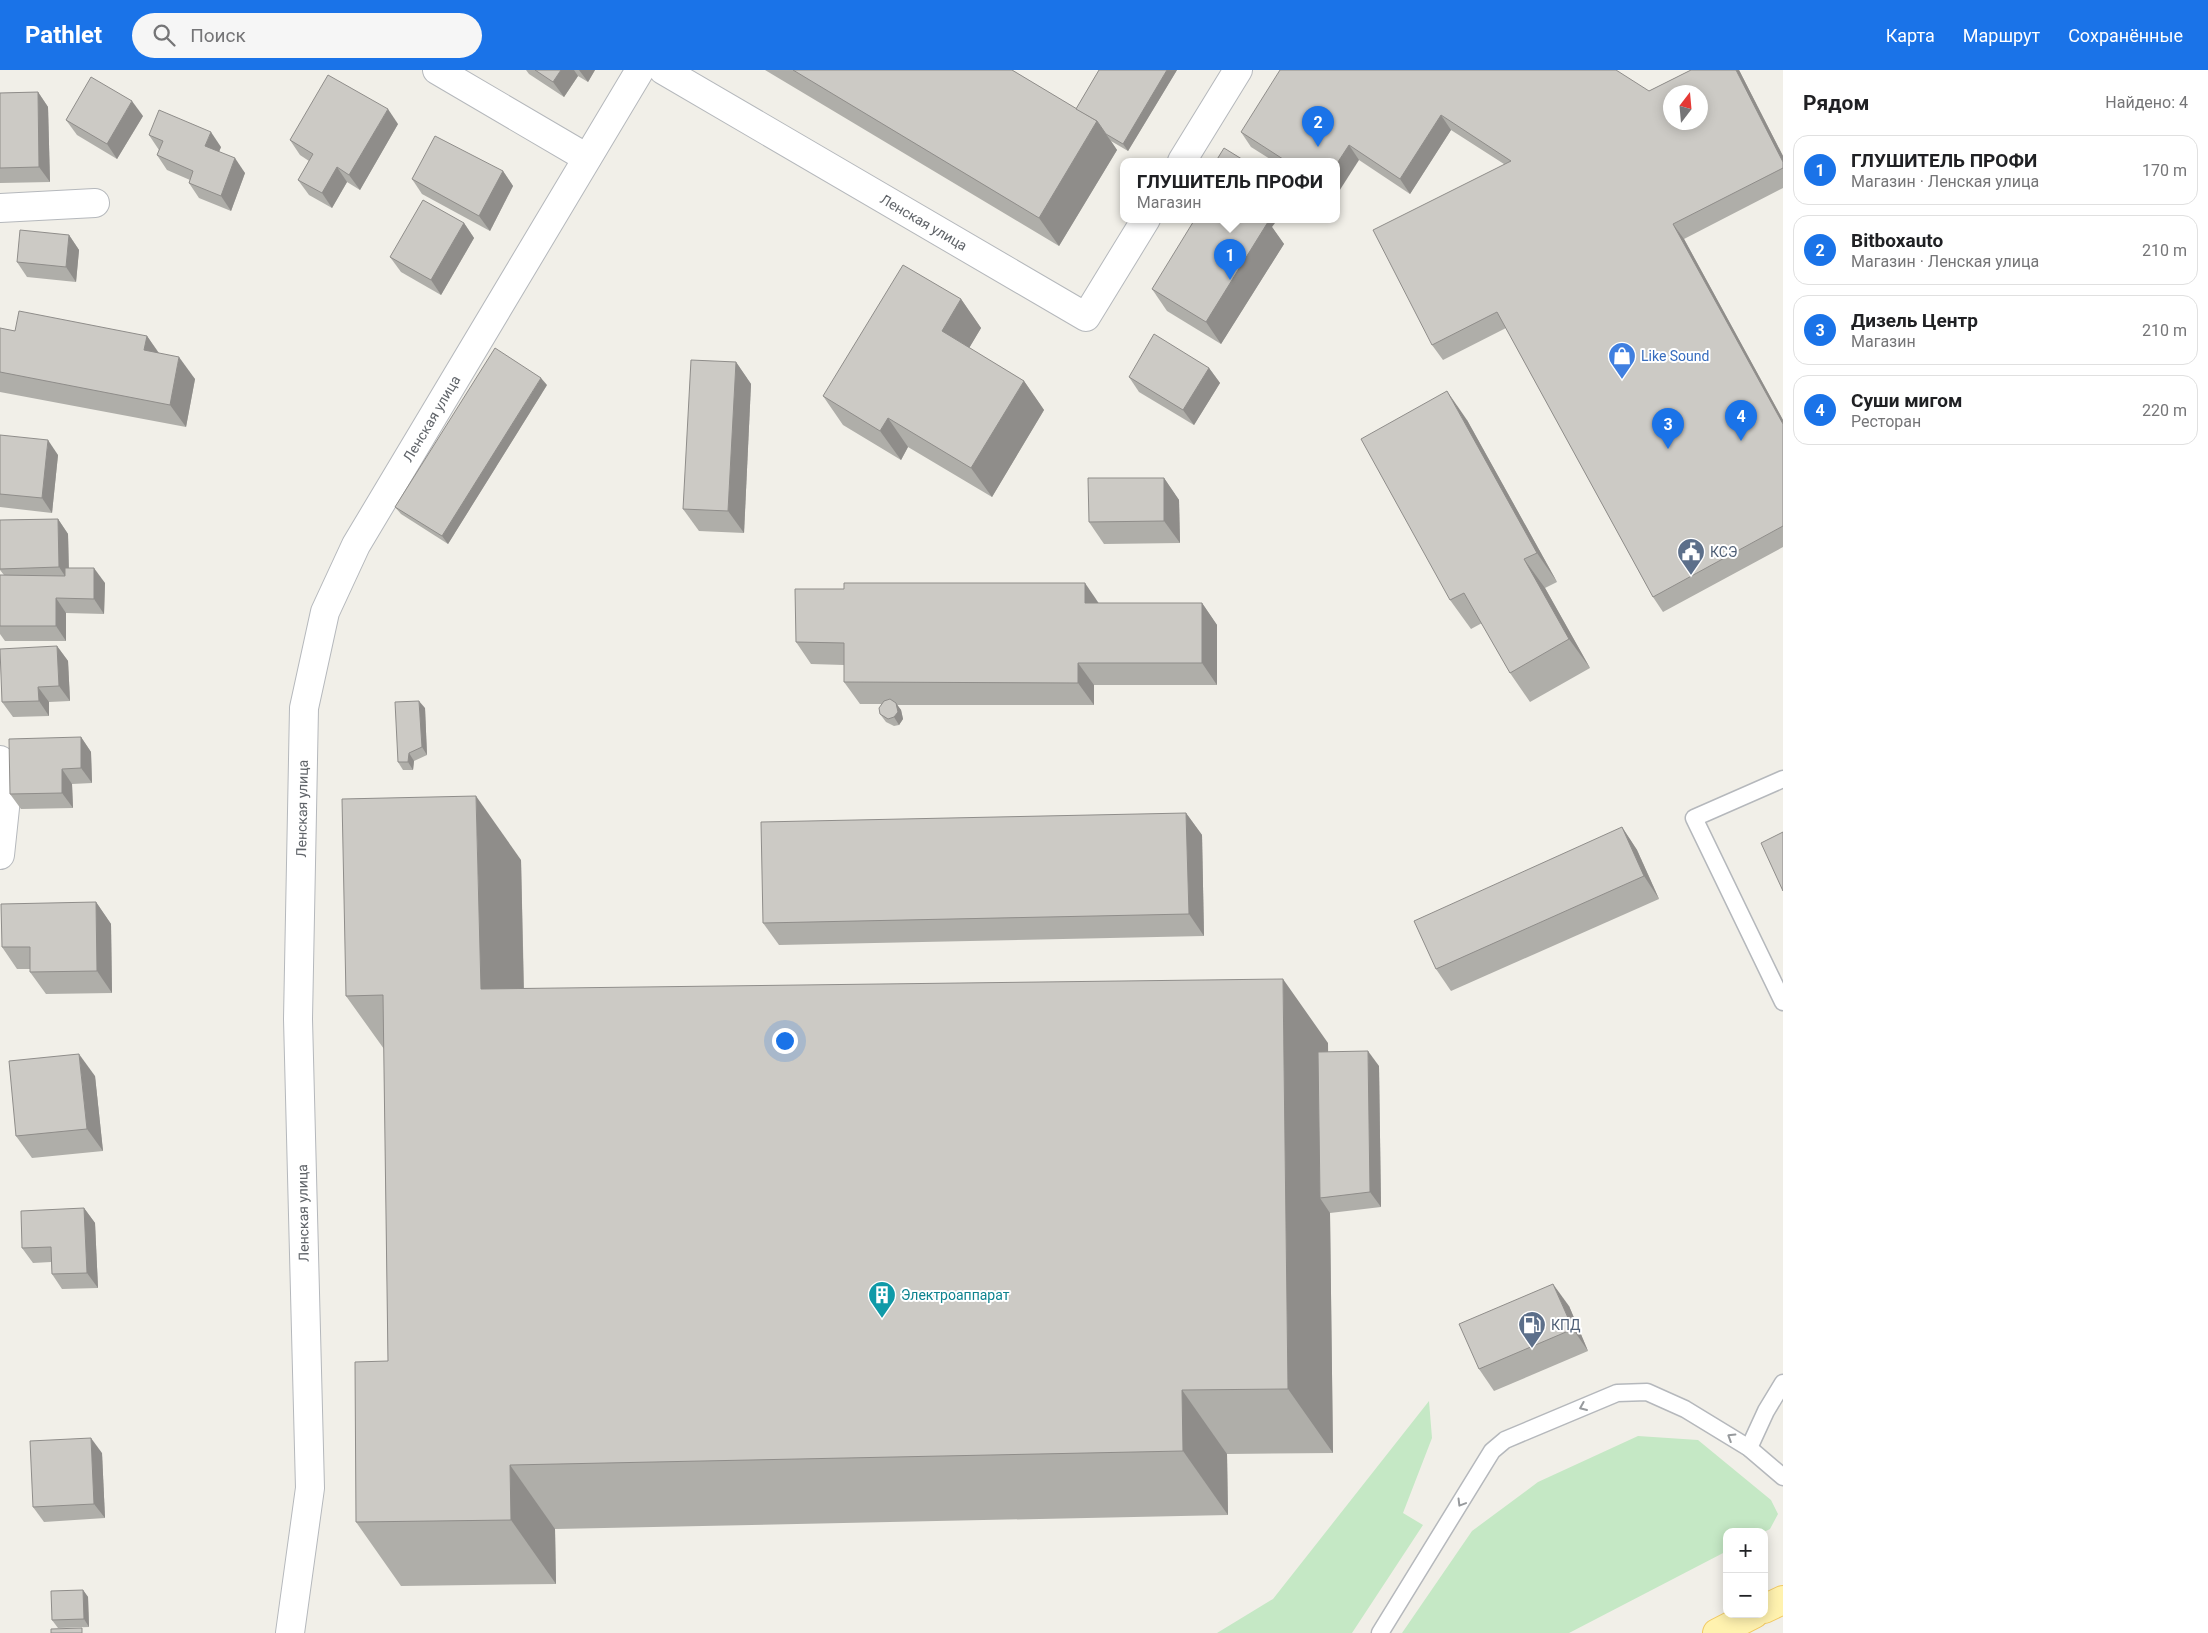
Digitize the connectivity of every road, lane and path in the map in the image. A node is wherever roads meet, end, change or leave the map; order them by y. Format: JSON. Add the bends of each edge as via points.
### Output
{"nodes":[{"id":1,"x":437,"y":70,"type":"edge"},
{"id":2,"x":640,"y":70,"type":"edge"},
{"id":3,"x":663,"y":70,"type":"edge"},
{"id":4,"x":1238,"y":70,"type":"edge"},
{"id":5,"x":586,"y":158,"type":"junction"},
{"id":6,"x":1184,"y":158,"type":"edge"},
{"id":7,"x":95,"y":203,"type":"dead end"},
{"id":8,"x":0,"y":208,"type":"edge"},
{"id":9,"x":1144,"y":223,"type":"edge"},
{"id":10,"x":0,"y":760,"type":"edge"},
{"id":11,"x":1783,"y":779,"type":"edge"},
{"id":12,"x":0,"y":855,"type":"edge"},
{"id":13,"x":1783,"y":1002,"type":"edge"},
{"id":14,"x":1783,"y":1383,"type":"edge"},
{"id":15,"x":1749,"y":1448,"type":"junction"},
{"id":16,"x":1783,"y":1477,"type":"edge"},
{"id":17,"x":1783,"y":1600,"type":"edge"},
{"id":18,"x":1768,"y":1607,"type":"edge"},
{"id":19,"x":1746,"y":1618,"type":"edge"},
{"id":20,"x":290,"y":1633,"type":"edge"},
{"id":21,"x":1380,"y":1633,"type":"edge"},
{"id":22,"x":1718,"y":1633,"type":"edge"}],
"edges":[{"from":1,"to":5,"type":"street"},
{"from":2,"to":5,"type":"street","name":"Ленская улица"},
{"from":3,"to":9,"type":"street","name":"Ленская улица","via":[[1086,317]]},
{"from":4,"to":6,"type":"street"},
{"from":5,"to":20,"type":"street","name":"Ленская улица","via":[[356,545],[325,612],[304,708],[298,1019],[310,1488]]},
{"from":7,"to":8,"type":"street"},
{"from":10,"to":12,"type":"street","via":[[7,789]]},
{"from":11,"to":13,"type":"lane","via":[[1694,818]]},
{"from":14,"to":15,"type":"lane"},
{"from":15,"to":16,"type":"lane"},
{"from":15,"to":21,"type":"lane","one_way":true,"via":[[1685,1409],[1647,1392],[1617,1393],[1505,1440],[1492,1451]]},
{"from":17,"to":18,"type":"main road"},
{"from":19,"to":22,"type":"main road"}]}
